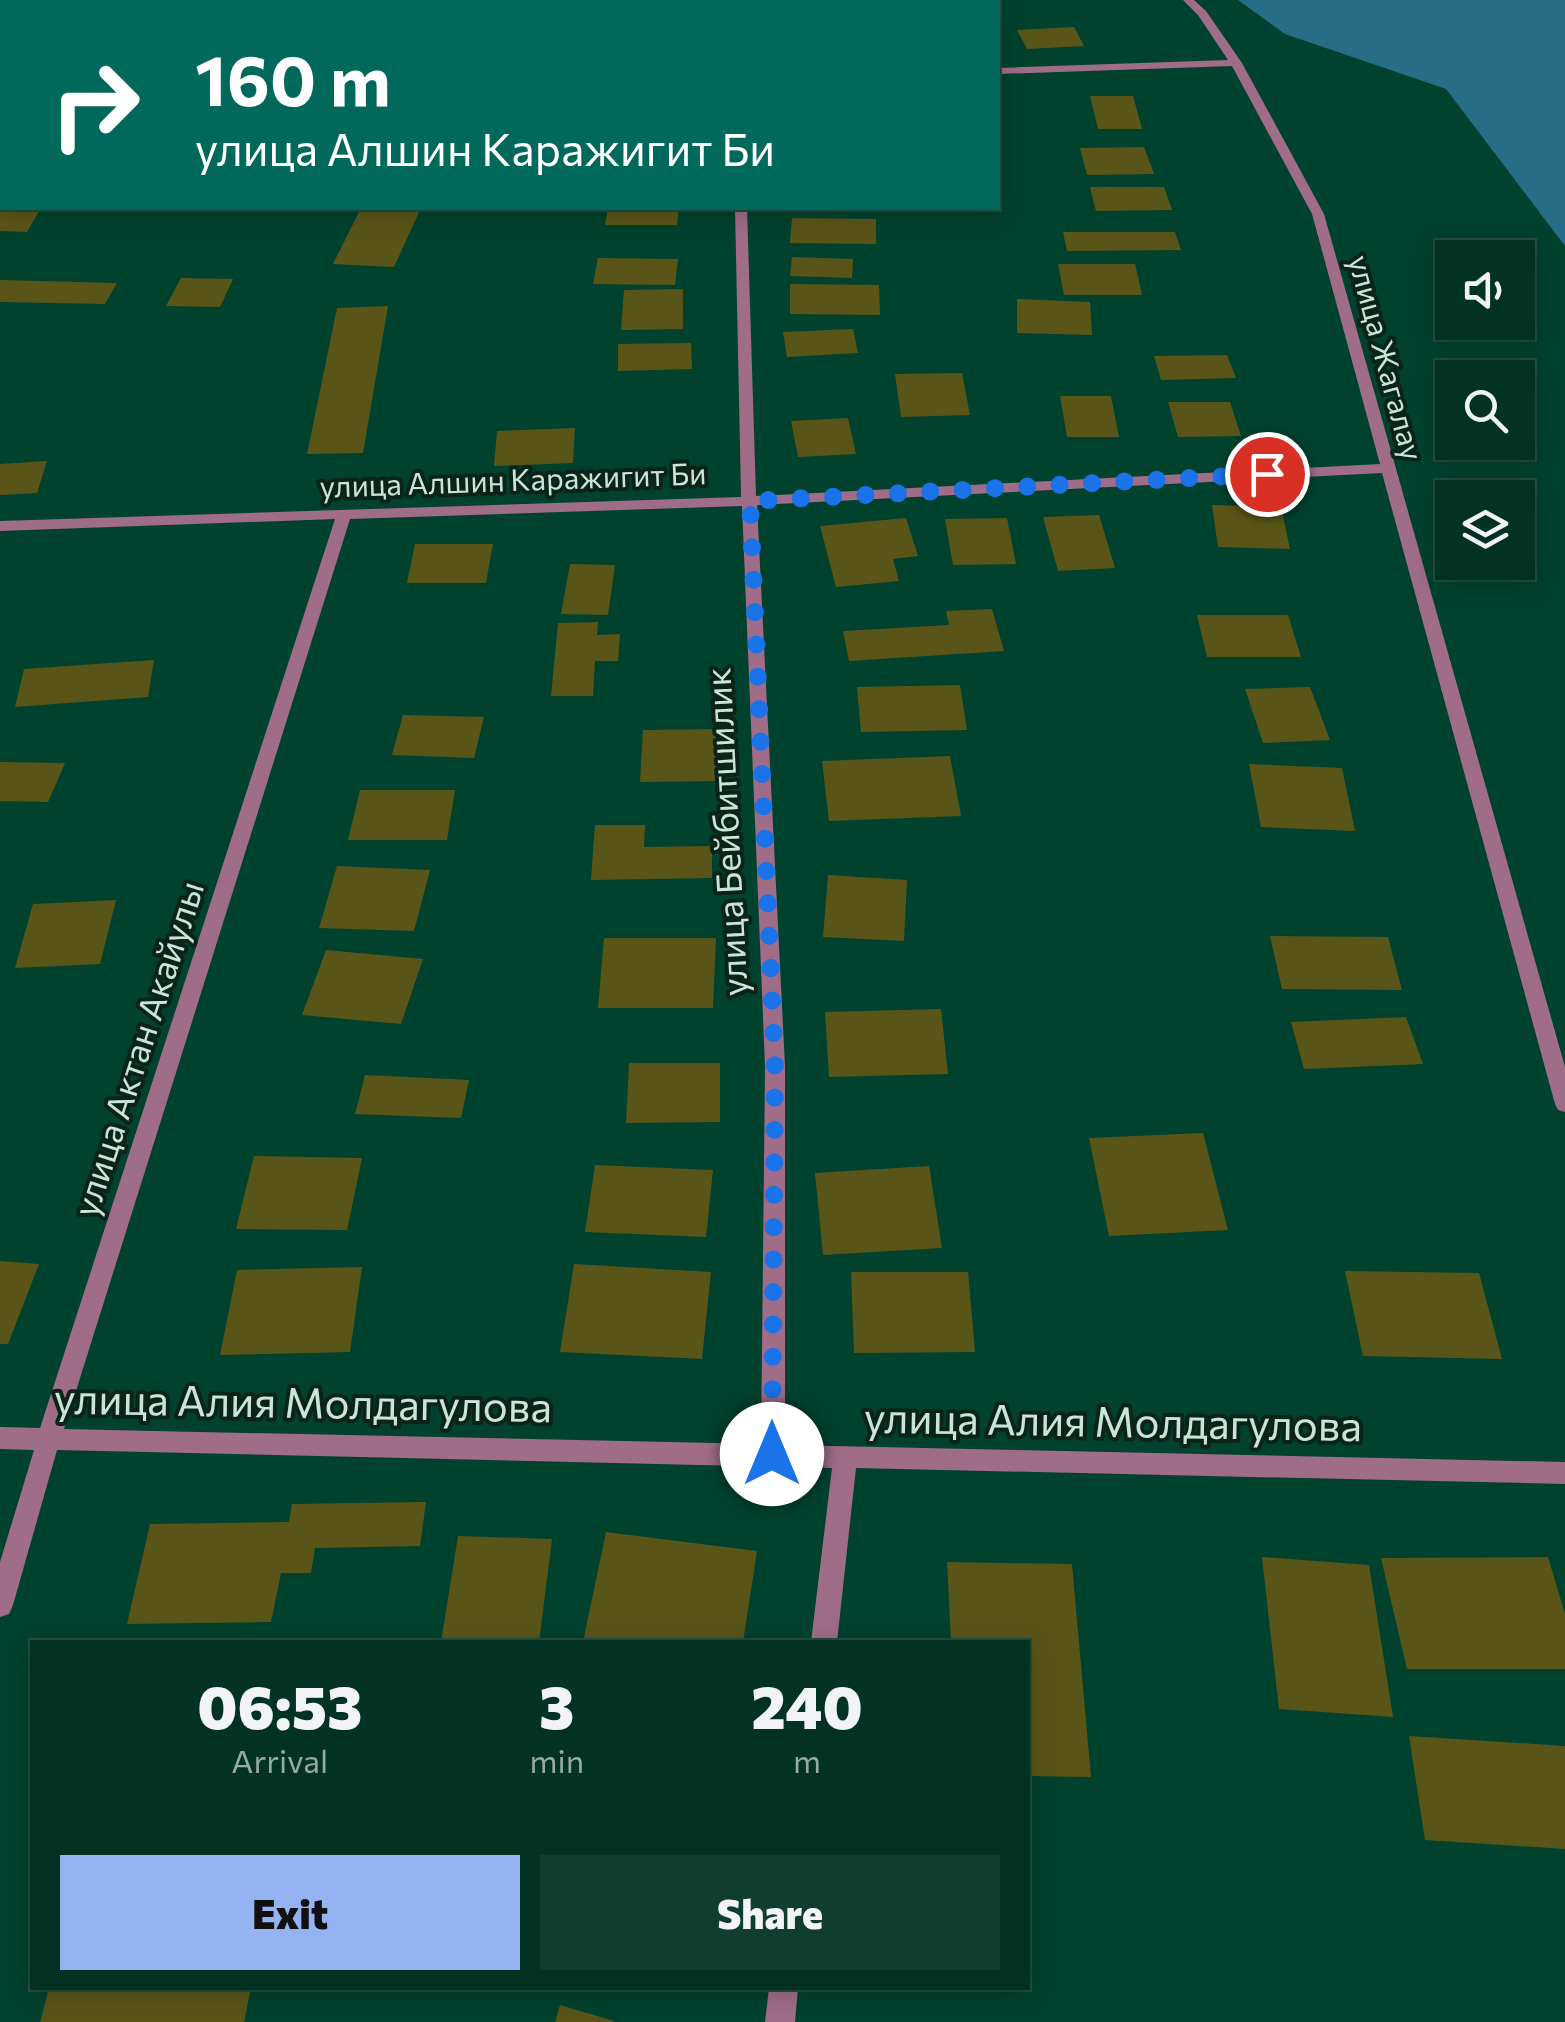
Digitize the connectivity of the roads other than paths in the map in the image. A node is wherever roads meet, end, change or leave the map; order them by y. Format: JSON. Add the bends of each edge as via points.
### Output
{"nodes":[{"id":1,"x":1188,"y":0,"type":"edge"},
{"id":2,"x":1236,"y":63,"type":"junction"},
{"id":3,"x":1000,"y":71,"type":"edge"},
{"id":4,"x":741,"y":210,"type":"edge"},
{"id":5,"x":1386,"y":468,"type":"junction"},
{"id":6,"x":750,"y":501,"type":"junction"},
{"id":7,"x":344,"y":514,"type":"junction"},
{"id":8,"x":0,"y":526,"type":"edge"},
{"id":9,"x":1565,"y":1104,"type":"edge"},
{"id":10,"x":0,"y":1438,"type":"edge"},
{"id":11,"x":50,"y":1438,"type":"junction"},
{"id":12,"x":772,"y":1454,"type":"junction"},
{"id":13,"x":846,"y":1456,"type":"junction"},
{"id":14,"x":1565,"y":1472,"type":"edge"},
{"id":15,"x":0,"y":1606,"type":"edge"},
{"id":16,"x":824,"y":1640,"type":"edge"},
{"id":17,"x":784,"y":1990,"type":"edge"},
{"id":18,"x":780,"y":2022,"type":"edge"}],
"edges":[{"from":1,"to":2,"type":"street","name":"улица Жагалау"},
{"from":2,"to":3,"type":"street"},
{"from":2,"to":5,"type":"street","name":"улица Жагалау","via":[[1318,214]]},
{"from":4,"to":6,"type":"street","name":"улица Бейбитшилик"},
{"from":5,"to":6,"type":"street","name":"улица Алшин Каражигит Би"},
{"from":5,"to":9,"type":"street","name":"улица Жагалау"},
{"from":6,"to":7,"type":"street","name":"улица Алшин Каражигит Би"},
{"from":6,"to":12,"type":"street","name":"улица Бейбитшилик","via":[[775,1066]]},
{"from":7,"to":8,"type":"street","name":"улица Алшин Каражигит Би"},
{"from":7,"to":11,"type":"street","name":"улица Актан Акайулы"},
{"from":10,"to":11,"type":"street","name":"улица Алия Молдагулова"},
{"from":11,"to":12,"type":"street","name":"улица Алия Молдагулова"},
{"from":11,"to":15,"type":"street","name":"улица Актан Акайулы"},
{"from":12,"to":13,"type":"street","name":"улица Алия Молдагулова"},
{"from":13,"to":14,"type":"street","name":"улица Алия Молдагулова"},
{"from":13,"to":16,"type":"street"},
{"from":17,"to":18,"type":"street"}]}
